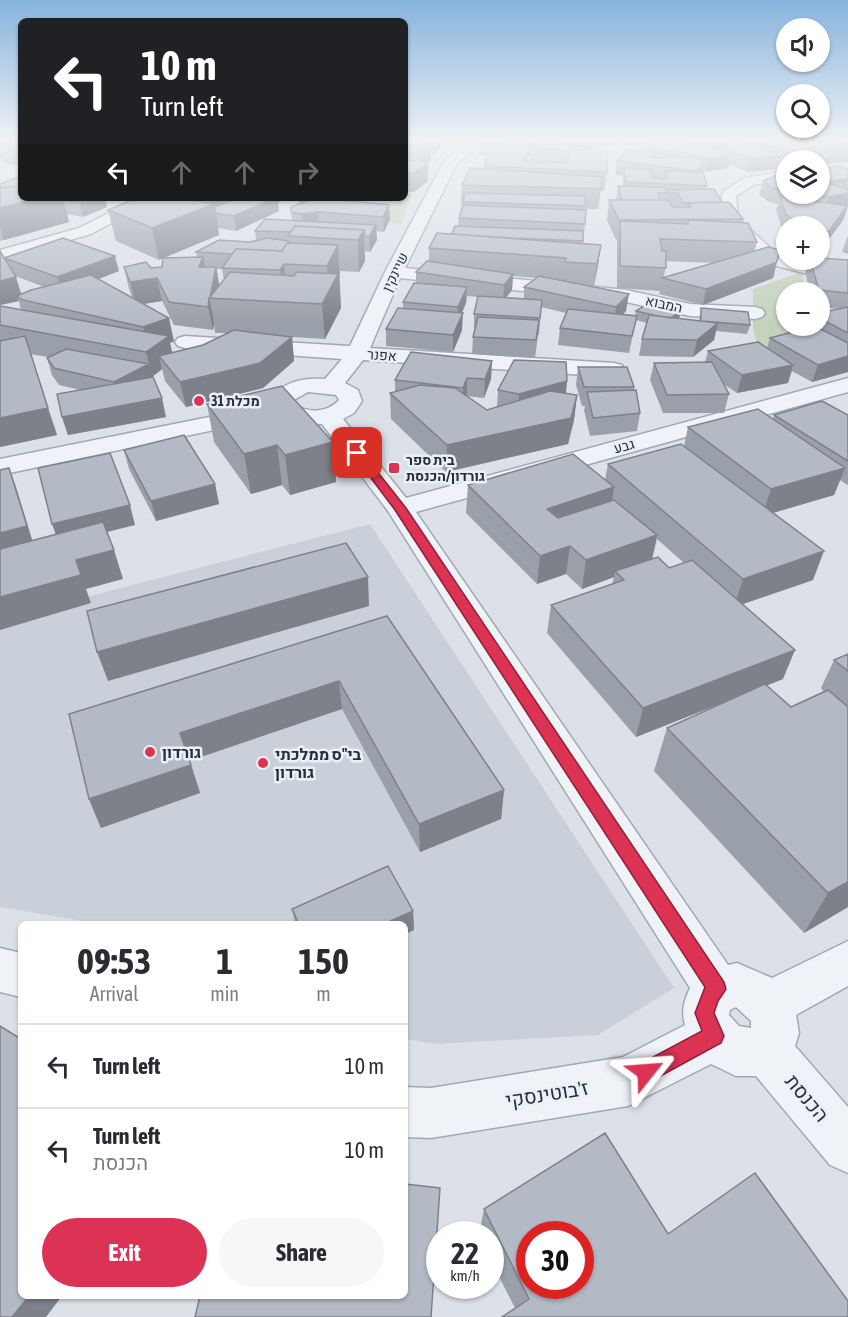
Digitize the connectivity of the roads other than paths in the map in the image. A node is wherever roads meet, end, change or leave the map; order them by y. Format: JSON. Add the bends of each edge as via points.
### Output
{"nodes":[{"id":1,"x":144,"y":201,"type":"edge"},
{"id":2,"x":430,"y":201,"type":"edge"},
{"id":3,"x":729,"y":201,"type":"edge"},
{"id":4,"x":0,"y":255,"type":"edge"},
{"id":5,"x":848,"y":268,"type":"edge"},
{"id":6,"x":394,"y":272,"type":"junction"},
{"id":7,"x":754,"y":313,"type":"dead end"},
{"id":8,"x":185,"y":342,"type":"dead end"},
{"id":9,"x":357,"y":354,"type":"junction"},
{"id":10,"x":614,"y":370,"type":"edge"},
{"id":11,"x":848,"y":385,"type":"edge"},
{"id":12,"x":330,"y":401,"type":"junction"},
{"id":13,"x":284,"y":409,"type":"junction"},
{"id":14,"x":0,"y":467,"type":"edge"},
{"id":15,"x":400,"y":508,"type":"junction"},
{"id":16,"x":848,"y":962,"type":"edge"},
{"id":17,"x":0,"y":970,"type":"edge"},
{"id":18,"x":18,"y":974,"type":"edge"},
{"id":19,"x":715,"y":1012,"type":"junction"},
{"id":20,"x":767,"y":1027,"type":"junction"},
{"id":21,"x":408,"y":1112,"type":"edge"},
{"id":22,"x":848,"y":1146,"type":"edge"}],
"edges":[{"from":1,"to":4,"type":"street","via":[[85,231]]},
{"from":2,"to":6,"type":"street","name":"שיינקין"},
{"from":3,"to":5,"type":"street","via":[[730,219],[772,259],[811,270]]},
{"from":6,"to":7,"type":"street","name":"המבוא","via":[[626,296],[690,309]]},
{"from":6,"to":9,"type":"street","name":"שיינקין"},
{"from":8,"to":9,"type":"street","name":"אפנר"},
{"from":9,"to":10,"type":"street","name":"אפנר"},
{"from":9,"to":12,"type":"street","name":"שיינקין"},
{"from":11,"to":15,"type":"street","name":"גבע"},
{"from":12,"to":13,"type":"street","via":[[298,417]]},
{"from":12,"to":13,"type":"street","via":[[307,386],[284,396]]},
{"from":12,"to":15,"type":"street"},
{"from":13,"to":14,"type":"street"},
{"from":15,"to":19,"type":"street"},
{"from":16,"to":20,"type":"street"},
{"from":17,"to":18,"type":"street"},
{"from":19,"to":20,"type":"street","name":"הכנסת","via":[[737,985],[749,989]]},
{"from":19,"to":21,"type":"street","name":"ז'בוטינסקי","via":[[628,1082],[431,1113]]},
{"from":20,"to":22,"type":"street","name":"הכנסת"}]}
